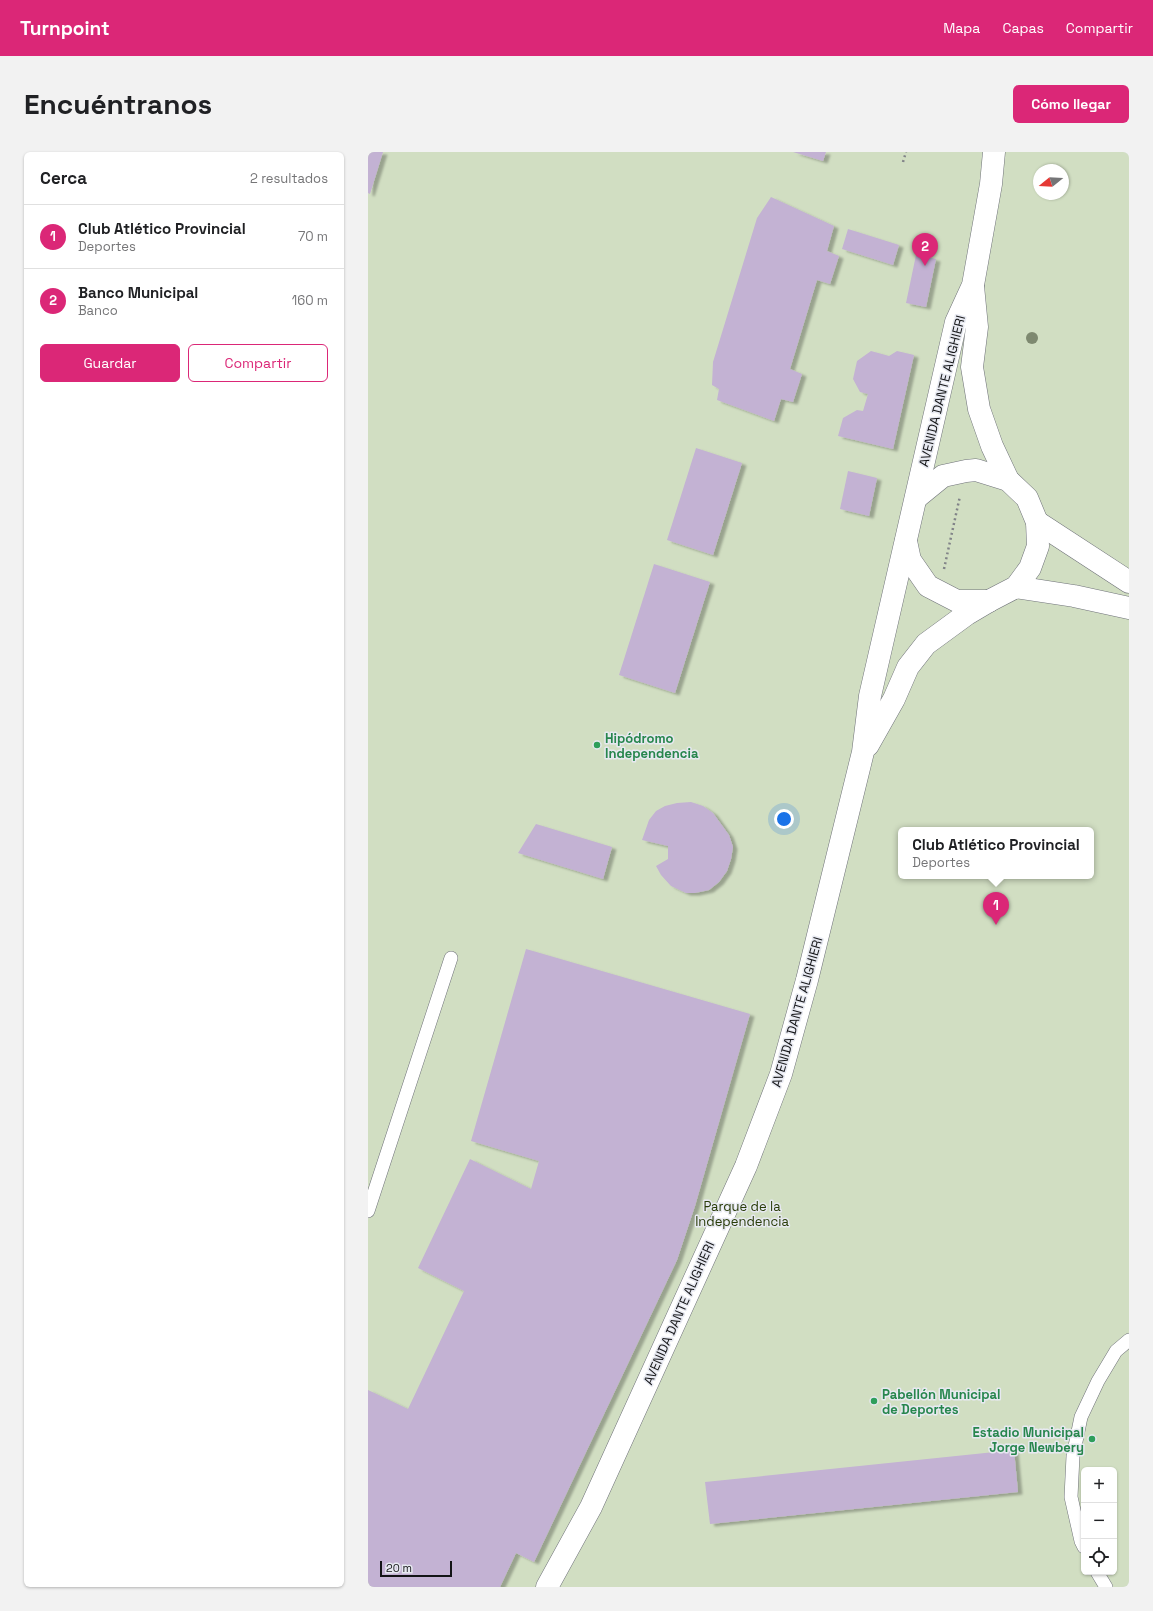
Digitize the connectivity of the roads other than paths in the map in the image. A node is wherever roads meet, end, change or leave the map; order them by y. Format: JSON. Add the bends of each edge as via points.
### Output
{"nodes":[{"id":1,"x":994,"y":152,"type":"edge"},
{"id":2,"x":973,"y":285,"type":"junction"},
{"id":3,"x":1008,"y":480,"type":"junction"},
{"id":4,"x":916,"y":498,"type":"junction"},
{"id":5,"x":1037,"y":522,"type":"junction"},
{"id":6,"x":906,"y":541,"type":"junction"},
{"id":7,"x":1129,"y":582,"type":"edge"},
{"id":8,"x":1016,"y":587,"type":"junction"},
{"id":9,"x":988,"y":600,"type":"junction"},
{"id":10,"x":1129,"y":608,"type":"edge"},
{"id":11,"x":863,"y":752,"type":"junction"},
{"id":12,"x":451,"y":958,"type":"dead end"},
{"id":13,"x":368,"y":1211,"type":"edge"},
{"id":14,"x":1129,"y":1340,"type":"edge"},
{"id":15,"x":1081,"y":1541,"type":"edge"},
{"id":16,"x":1099,"y":1575,"type":"edge"},
{"id":17,"x":547,"y":1587,"type":"edge"},
{"id":18,"x":1106,"y":1587,"type":"edge"}],
"edges":[{"from":1,"to":2,"type":"street","name":"AVENIDA DANTE ALIGHIERI","via":[[991,184]]},
{"from":2,"to":3,"type":"street","name":"AVENIDA DANTE ALIGHIERI","via":[[977,327],[972,368],[979,409]]},
{"from":2,"to":4,"type":"street","name":"AVENIDA DANTE ALIGHIERI","via":[[956,322]]},
{"from":3,"to":4,"type":"street","via":[[976,470],[943,476]]},
{"from":3,"to":5,"type":"street","via":[[1027,498]]},
{"from":4,"to":6,"type":"street"},
{"from":5,"to":7,"type":"street"},
{"from":5,"to":8,"type":"street","via":[[1038,546],[1030,568]]},
{"from":6,"to":9,"type":"street","via":[[910,560],[928,586],[957,601]]},
{"from":6,"to":11,"type":"street","name":"AVENIDA DANTE ALIGHIERI","via":[[870,696]]},
{"from":8,"to":9,"type":"street"},
{"from":8,"to":10,"type":"street"},
{"from":9,"to":11,"type":"street","name":"AVENIDA DANTE ALIGHIERI","via":[[926,644],[908,668],[894,699]]},
{"from":11,"to":17,"type":"street","name":"AVENIDA DANTE ALIGHIERI","via":[[781,1074],[746,1166],[591,1507]]},
{"from":12,"to":13,"type":"lane"},
{"from":14,"to":15,"type":"lane","via":[[1116,1351],[1081,1417],[1073,1456],[1071,1497]]},
{"from":16,"to":18,"type":"lane"}]}
